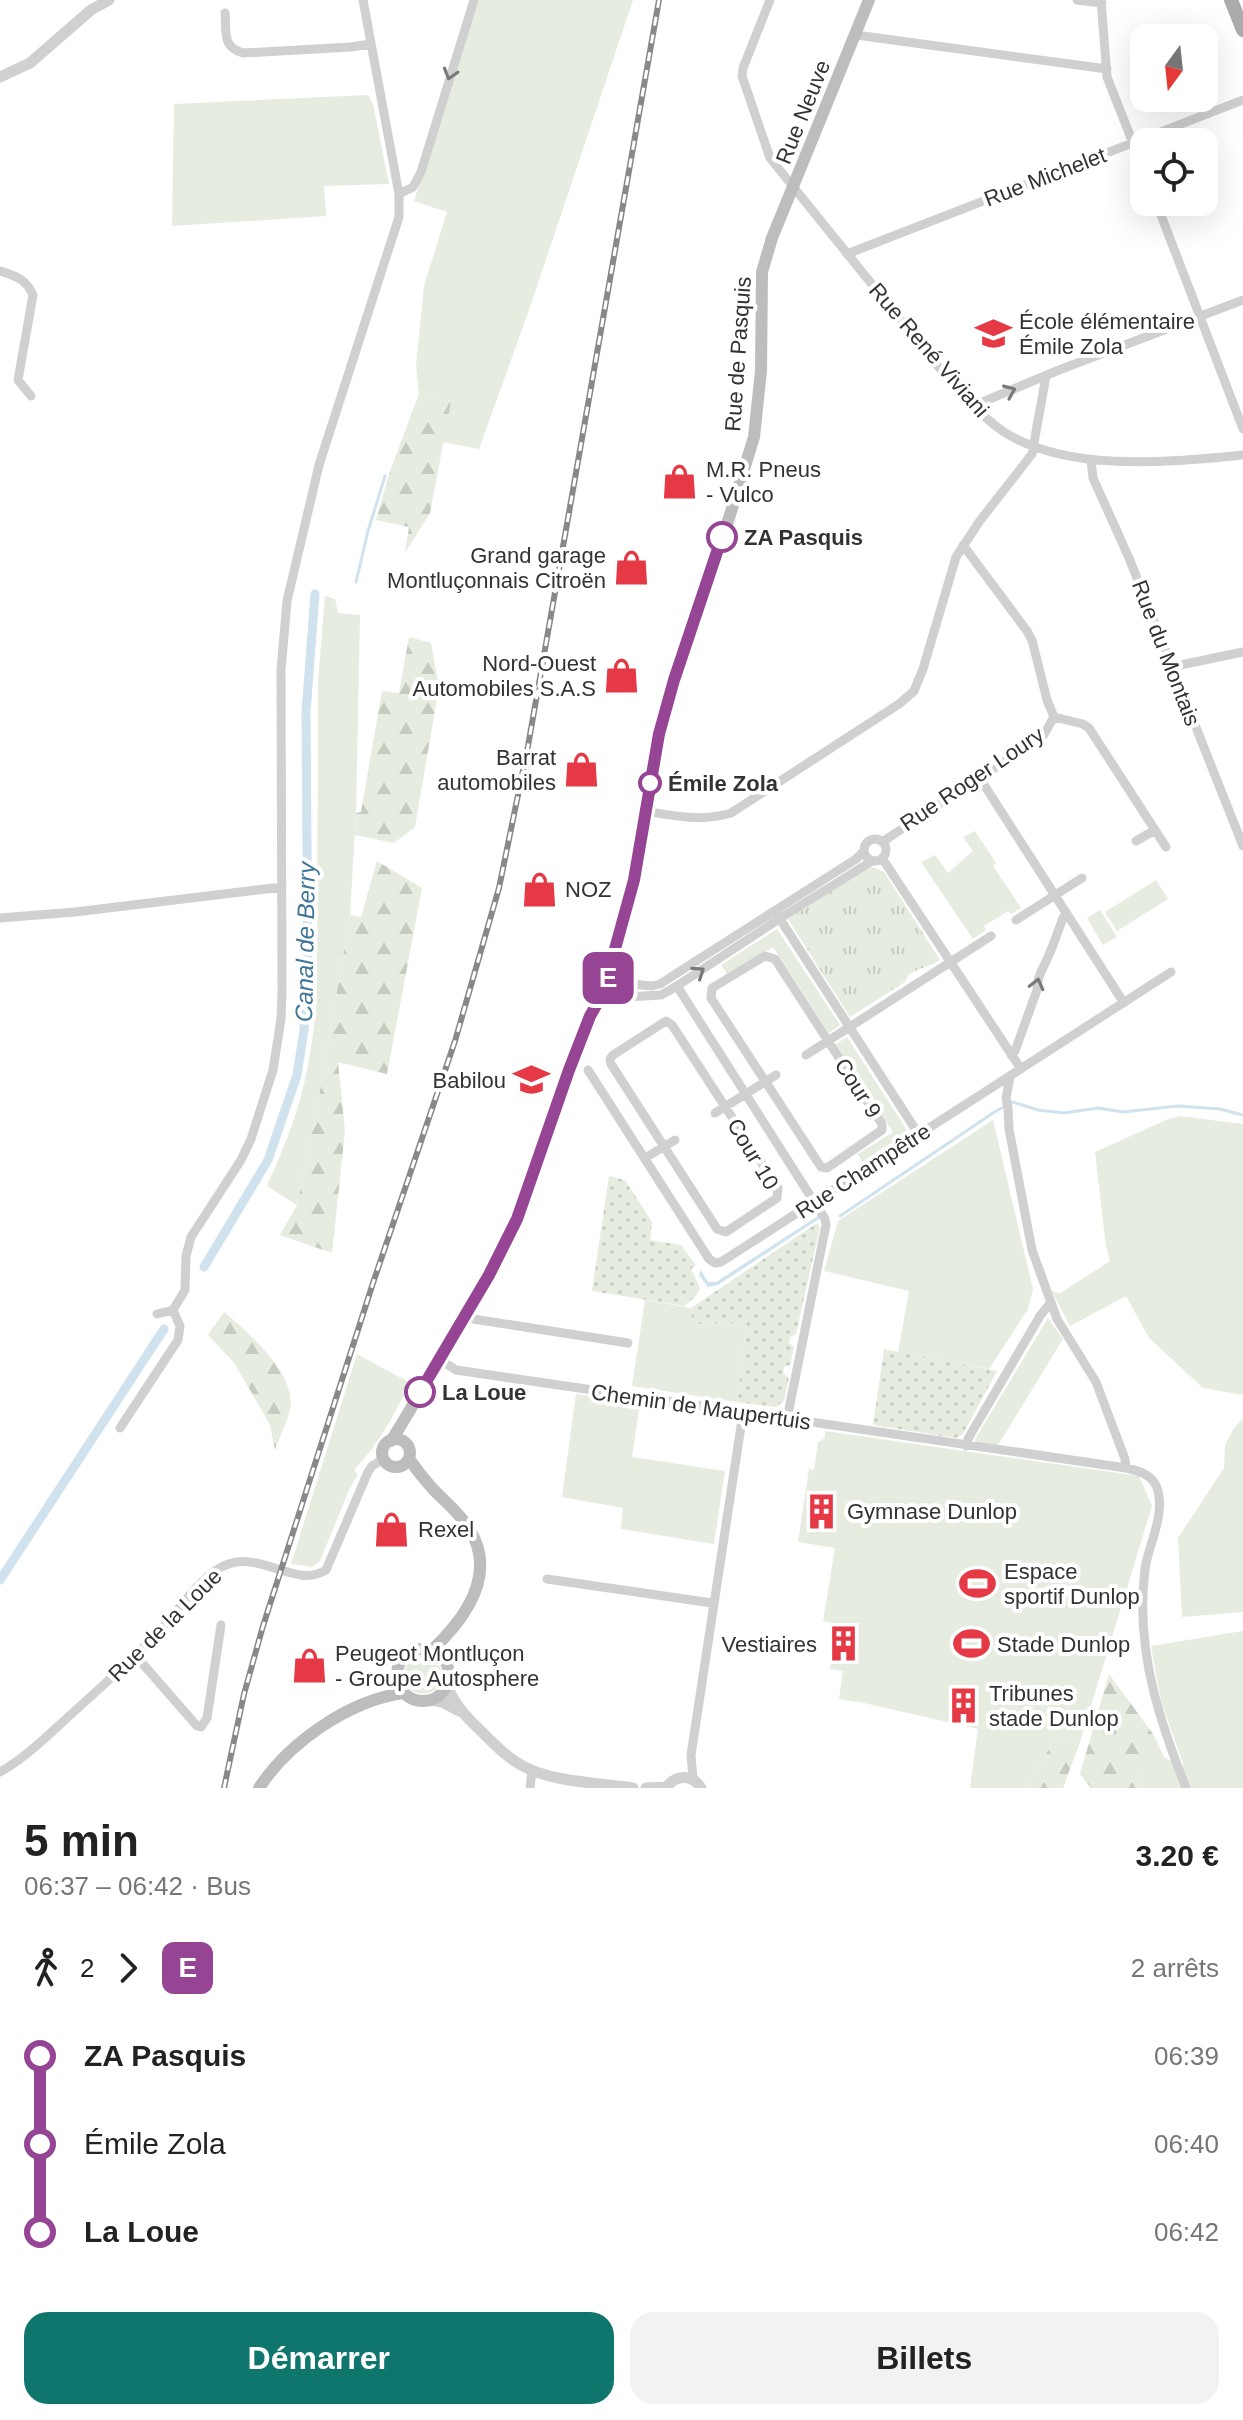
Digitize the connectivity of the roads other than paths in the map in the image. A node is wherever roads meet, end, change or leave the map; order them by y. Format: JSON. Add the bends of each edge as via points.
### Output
{"nodes":[{"id":1,"x":109,"y":0,"type":"edge"},
{"id":2,"x":363,"y":0,"type":"edge"},
{"id":3,"x":474,"y":0,"type":"edge"},
{"id":4,"x":770,"y":0,"type":"edge"},
{"id":5,"x":869,"y":0,"type":"edge"},
{"id":6,"x":1077,"y":0,"type":"edge"},
{"id":7,"x":1231,"y":0,"type":"edge"},
{"id":8,"x":1101,"y":2,"type":"edge"},
{"id":9,"x":225,"y":13,"type":"dead end"},
{"id":10,"x":1243,"y":30,"type":"edge"},
{"id":11,"x":856,"y":35,"type":"junction"},
{"id":12,"x":370,"y":44,"type":"junction"},
{"id":13,"x":1107,"y":69,"type":"junction"},
{"id":14,"x":3,"y":75,"type":"edge"},
{"id":15,"x":1243,"y":100,"type":"edge"},
{"id":16,"x":1171,"y":128,"type":"edge"},
{"id":17,"x":1130,"y":135,"type":"edge"},
{"id":18,"x":1130,"y":144,"type":"edge"},
{"id":19,"x":793,"y":188,"type":"junction"},
{"id":20,"x":399,"y":194,"type":"junction"},
{"id":21,"x":1161,"y":216,"type":"edge"},
{"id":22,"x":772,"y":238,"type":"joint"},
{"id":23,"x":847,"y":254,"type":"junction"},
{"id":24,"x":0,"y":271,"type":"edge"},
{"id":25,"x":1243,"y":300,"type":"edge"},
{"id":26,"x":1200,"y":316,"type":"junction"},
{"id":27,"x":1046,"y":376,"type":"junction"},
{"id":28,"x":31,"y":396,"type":"dead end"},
{"id":29,"x":973,"y":406,"type":"junction"},
{"id":30,"x":1243,"y":429,"type":"edge"},
{"id":31,"x":1034,"y":447,"type":"junction"},
{"id":32,"x":1243,"y":455,"type":"edge"},
{"id":33,"x":1091,"y":461,"type":"junction"},
{"id":34,"x":963,"y":545,"type":"junction"},
{"id":35,"x":1243,"y":652,"type":"edge"},
{"id":36,"x":1171,"y":667,"type":"junction"},
{"id":37,"x":1054,"y":717,"type":"junction"},
{"id":38,"x":979,"y":777,"type":"junction"},
{"id":39,"x":645,"y":811,"type":"junction"},
{"id":40,"x":1155,"y":830,"type":"junction"},
{"id":41,"x":1136,"y":841,"type":"dead end"},
{"id":42,"x":882,"y":842,"type":"junction"},
{"id":43,"x":1243,"y":846,"type":"edge"},
{"id":44,"x":1166,"y":847,"type":"dead end"},
{"id":45,"x":864,"y":851,"type":"junction"},
{"id":46,"x":877,"y":860,"type":"junction"},
{"id":47,"x":1082,"y":878,"type":"dead end"},
{"id":48,"x":282,"y":887,"type":"junction"},
{"id":49,"x":1054,"y":895,"type":"junction"},
{"id":50,"x":777,"y":915,"type":"junction"},
{"id":51,"x":1066,"y":915,"type":"junction"},
{"id":52,"x":0,"y":918,"type":"edge"},
{"id":53,"x":1016,"y":920,"type":"dead end"},
{"id":54,"x":619,"y":935,"type":"junction"},
{"id":55,"x":991,"y":936,"type":"dead end"},
{"id":56,"x":951,"y":962,"type":"junction"},
{"id":57,"x":1171,"y":972,"type":"dead end"},
{"id":58,"x":609,"y":977,"type":"junction"},
{"id":59,"x":628,"y":985,"type":"junction"},
{"id":60,"x":677,"y":986,"type":"junction"},
{"id":61,"x":609,"y":995,"type":"junction"},
{"id":62,"x":1124,"y":1003,"type":"junction"},
{"id":63,"x":849,"y":1027,"type":"junction"},
{"id":64,"x":828,"y":1041,"type":"junction"},
{"id":65,"x":806,"y":1055,"type":"dead end"},
{"id":66,"x":1011,"y":1055,"type":"junction"},
{"id":67,"x":1021,"y":1069,"type":"junction"},
{"id":68,"x":588,"y":1070,"type":"dead end"},
{"id":69,"x":776,"y":1075,"type":"dead end"},
{"id":70,"x":1010,"y":1077,"type":"junction"},
{"id":71,"x":765,"y":1082,"type":"junction"},
{"id":72,"x":746,"y":1094,"type":"junction"},
{"id":73,"x":725,"y":1107,"type":"junction"},
{"id":74,"x":715,"y":1113,"type":"dead end"},
{"id":75,"x":919,"y":1135,"type":"junction"},
{"id":76,"x":675,"y":1140,"type":"dead end"},
{"id":77,"x":664,"y":1147,"type":"junction"},
{"id":78,"x":645,"y":1158,"type":"junction"},
{"id":79,"x":816,"y":1201,"type":"junction"},
{"id":80,"x":1051,"y":1302,"type":"junction"},
{"id":81,"x":173,"y":1310,"type":"junction"},
{"id":82,"x":157,"y":1314,"type":"dead end"},
{"id":83,"x":465,"y":1315,"type":"junction"},
{"id":84,"x":628,"y":1343,"type":"dead end"},
{"id":85,"x":439,"y":1359,"type":"junction"},
{"id":86,"x":412,"y":1408,"type":"junction"},
{"id":87,"x":743,"y":1413,"type":"junction"},
{"id":88,"x":787,"y":1419,"type":"junction"},
{"id":89,"x":120,"y":1428,"type":"dead end"},
{"id":90,"x":391,"y":1441,"type":"junction"},
{"id":91,"x":406,"y":1444,"type":"junction"},
{"id":92,"x":966,"y":1446,"type":"junction"},
{"id":93,"x":383,"y":1459,"type":"junction"},
{"id":94,"x":406,"y":1462,"type":"junction"},
{"id":95,"x":1126,"y":1468,"type":"junction"},
{"id":96,"x":547,"y":1579,"type":"dead end"},
{"id":97,"x":712,"y":1603,"type":"junction"},
{"id":98,"x":221,"y":1625,"type":"dead end"},
{"id":99,"x":456,"y":1626,"type":"junction"},
{"id":100,"x":432,"y":1650,"type":"junction"},
{"id":101,"x":135,"y":1655,"type":"junction"},
{"id":102,"x":446,"y":1661,"type":"junction"},
{"id":103,"x":396,"y":1676,"type":"junction"},
{"id":104,"x":447,"y":1685,"type":"junction"},
{"id":105,"x":404,"y":1693,"type":"junction"},
{"id":106,"x":430,"y":1700,"type":"junction"},
{"id":107,"x":369,"y":1702,"type":"junction"},
{"id":108,"x":463,"y":1714,"type":"junction"},
{"id":109,"x":532,"y":1770,"type":"junction"},
{"id":110,"x":0,"y":1772,"type":"edge"},
{"id":111,"x":692,"y":1781,"type":"edge"},
{"id":112,"x":667,"y":1787,"type":"edge"},
{"id":113,"x":259,"y":1788,"type":"edge"},
{"id":114,"x":530,"y":1788,"type":"edge"},
{"id":115,"x":633,"y":1788,"type":"edge"},
{"id":116,"x":646,"y":1788,"type":"edge"},
{"id":117,"x":1186,"y":1788,"type":"edge"}],
"edges":[{"from":1,"to":14,"type":"street","via":[[30,63]]},
{"from":2,"to":12,"type":"street"},
{"from":3,"to":20,"type":"street","one_way":true,"via":[[420,174],[413,187]]},
{"from":4,"to":19,"type":"street","name":"Rue René Viviani","via":[[742,76],[770,158]]},
{"from":5,"to":11,"type":"main road","name":"Rue Neuve"},
{"from":6,"to":8,"type":"street"},
{"from":7,"to":10,"type":"main road"},
{"from":8,"to":13,"type":"street"},
{"from":9,"to":12,"type":"street","via":[[227,45],[243,53]]},
{"from":11,"to":13,"type":"street"},
{"from":11,"to":19,"type":"main road","name":"Rue Neuve"},
{"from":12,"to":20,"type":"street"},
{"from":13,"to":17,"type":"street"},
{"from":15,"to":16,"type":"street","name":"Rue Michelet"},
{"from":18,"to":23,"type":"street","name":"Rue Michelet"},
{"from":19,"to":22,"type":"main road","name":"Rue Neuve"},
{"from":19,"to":23,"type":"street","name":"Rue René Viviani"},
{"from":20,"to":48,"type":"street","via":[[396,232],[319,465],[291,578],[281,670]]},
{"from":21,"to":26,"type":"street"},
{"from":22,"to":39,"type":"main road","name":"Rue de Pasquis","via":[[762,272],[754,437],[674,680]]},
{"from":23,"to":29,"type":"street","name":"Rue René Viviani"},
{"from":24,"to":28,"type":"street","via":[[21,278],[33,295],[18,380]]},
{"from":25,"to":26,"type":"street"},
{"from":26,"to":27,"type":"street"},
{"from":26,"to":30,"type":"street"},
{"from":29,"to":27,"type":"street","one_way":true},
{"from":27,"to":31,"type":"street"},
{"from":29,"to":31,"type":"street","name":"Rue René Viviani","via":[[1002,431]]},
{"from":31,"to":33,"type":"street","name":"Rue René Viviani"},
{"from":31,"to":34,"type":"street"},
{"from":32,"to":33,"type":"street","name":"Rue René Viviani"},
{"from":33,"to":36,"type":"street","name":"Rue du Montais","via":[[1093,478]]},
{"from":34,"to":37,"type":"street","name":"Rue Roger Loury","via":[[1032,640]]},
{"from":34,"to":39,"type":"street","via":[[923,669],[914,691],[899,704],[731,813],[693,819]]},
{"from":35,"to":36,"type":"street"},
{"from":36,"to":43,"type":"street","name":"Rue du Montais"},
{"from":37,"to":38,"type":"street","name":"Rue Roger Loury","via":[[1043,736]]},
{"from":37,"to":40,"type":"street","via":[[1089,728]]},
{"from":38,"to":42,"type":"street","name":"Rue Roger Loury"},
{"from":38,"to":49,"type":"street"},
{"from":39,"to":54,"type":"main road","name":"Rue de Pasquis"},
{"from":40,"to":41,"type":"street"},
{"from":40,"to":44,"type":"street"},
{"from":42,"to":45,"type":"street","name":"Rue Roger Loury","via":[[868,841]]},
{"from":42,"to":46,"type":"street","name":"Rue Roger Loury","via":[[886,851]]},
{"from":45,"to":46,"type":"street"},
{"from":45,"to":50,"type":"street","name":"Rue Roger Loury"},
{"from":46,"to":50,"type":"street","name":"Rue Roger Loury"},
{"from":46,"to":56,"type":"street"},
{"from":47,"to":49,"type":"street"},
{"from":48,"to":52,"type":"street"},
{"from":48,"to":81,"type":"street","via":[[282,991],[273,1070],[241,1160],[191,1237],[185,1290]]},
{"from":49,"to":51,"type":"street"},
{"from":49,"to":53,"type":"street"},
{"from":50,"to":59,"type":"street","name":"Rue Roger Loury","via":[[660,984]]},
{"from":60,"to":50,"type":"street","name":"Rue Roger Loury","one_way":true},
{"from":50,"to":63,"type":"street"},
{"from":51,"to":62,"type":"street"},
{"from":66,"to":51,"type":"street","one_way":true},
{"from":54,"to":58,"type":"main road","name":"Rue de Pasquis"},
{"from":54,"to":59,"type":"main road","name":"Rue de Pasquis","via":[[618,953]]},
{"from":55,"to":56,"type":"street"},
{"from":56,"to":63,"type":"street"},
{"from":56,"to":66,"type":"street"},
{"from":57,"to":62,"type":"street","name":"Rue Champêtre"},
{"from":58,"to":59,"type":"main road","via":[[617,973]]},
{"from":58,"to":61,"type":"main road"},
{"from":59,"to":60,"type":"street","name":"Rue Roger Loury","via":[[661,995]]},
{"from":59,"to":61,"type":"main road","via":[[621,1000]]},
{"from":60,"to":72,"type":"street"},
{"from":61,"to":83,"type":"main road","via":[[590,1016],[517,1219]]},
{"from":62,"to":67,"type":"street","name":"Rue Champêtre"},
{"from":63,"to":64,"type":"street"},
{"from":63,"to":75,"type":"street"},
{"from":64,"to":65,"type":"street"},
{"from":64,"to":71,"type":"street","name":"Cour 9","via":[[883,1128],[827,1168],[821,1167]]},
{"from":64,"to":71,"type":"street","name":"Cour 9","via":[[775,959],[765,956],[739,970],[710,994]]},
{"from":66,"to":67,"type":"street"},
{"from":67,"to":70,"type":"street","name":"Rue Champêtre"},
{"from":68,"to":78,"type":"street"},
{"from":69,"to":71,"type":"street"},
{"from":70,"to":75,"type":"street","name":"Rue Champêtre"},
{"from":70,"to":80,"type":"street","via":[[1013,1158],[1032,1250]]},
{"from":71,"to":72,"type":"street"},
{"from":72,"to":73,"type":"street"},
{"from":72,"to":79,"type":"street"},
{"from":73,"to":74,"type":"street"},
{"from":73,"to":77,"type":"street","name":"Cour 10","via":[[779,1193],[726,1232],[717,1229]]},
{"from":73,"to":77,"type":"street","name":"Cour 10","via":[[670,1022],[613,1055],[611,1064]]},
{"from":75,"to":79,"type":"street","name":"Rue Champêtre"},
{"from":76,"to":77,"type":"street"},
{"from":77,"to":78,"type":"street"},
{"from":78,"to":79,"type":"street","name":"Rue Champêtre","via":[[715,1263]]},
{"from":79,"to":88,"type":"street","via":[[826,1225]]},
{"from":80,"to":92,"type":"street"},
{"from":80,"to":95,"type":"street","via":[[1098,1387]]},
{"from":81,"to":82,"type":"street"},
{"from":81,"to":89,"type":"street","via":[[180,1326],[178,1340]]},
{"from":83,"to":84,"type":"street"},
{"from":83,"to":85,"type":"main road"},
{"from":85,"to":86,"type":"main road"},
{"from":85,"to":87,"type":"street","name":"Chemin de Maupertuis","via":[[456,1370]]},
{"from":86,"to":90,"type":"main road"},
{"from":86,"to":91,"type":"main road"},
{"from":87,"to":88,"type":"street","name":"Chemin de Maupertuis"},
{"from":87,"to":97,"type":"street"},
{"from":88,"to":92,"type":"street","name":"Chemin de Maupertuis"},
{"from":90,"to":91,"type":"main road"},
{"from":90,"to":93,"type":"main road"},
{"from":91,"to":94,"type":"main road"},
{"from":92,"to":95,"type":"street","name":"Chemin de Maupertuis"},
{"from":93,"to":94,"type":"main road","via":[[394,1467]]},
{"from":93,"to":101,"type":"street","name":"Rue de la Loue","via":[[368,1472],[326,1570],[304,1576],[245,1561],[222,1566]]},
{"from":94,"to":99,"type":"main road","via":[[454,1509],[470,1530],[479,1555],[474,1595]]},
{"from":95,"to":117,"type":"street","via":[[1148,1475],[1159,1494],[1145,1566],[1144,1645],[1164,1733]]},
{"from":96,"to":97,"type":"street"},
{"from":97,"to":111,"type":"street"},
{"from":98,"to":101,"type":"street","via":[[207,1718],[201,1727]]},
{"from":99,"to":100,"type":"main road"},
{"from":99,"to":102,"type":"main road"},
{"from":100,"to":102,"type":"main road"},
{"from":100,"to":103,"type":"main road","via":[[407,1653]]},
{"from":101,"to":110,"type":"street","name":"Rue de la Loue"},
{"from":102,"to":104,"type":"main road"},
{"from":103,"to":105,"type":"main road"},
{"from":103,"to":107,"type":"main road"},
{"from":104,"to":106,"type":"main road"},
{"from":104,"to":108,"type":"street"},
{"from":105,"to":106,"type":"main road"},
{"from":105,"to":107,"type":"main road"},
{"from":106,"to":108,"type":"street"},
{"from":107,"to":113,"type":"main road","via":[[308,1736]]},
{"from":108,"to":109,"type":"street","via":[[509,1757]]},
{"from":109,"to":114,"type":"street"},
{"from":109,"to":115,"type":"street"},
{"from":111,"to":112,"type":"street","via":[[675,1779]]},
{"from":112,"to":116,"type":"street"}]}
